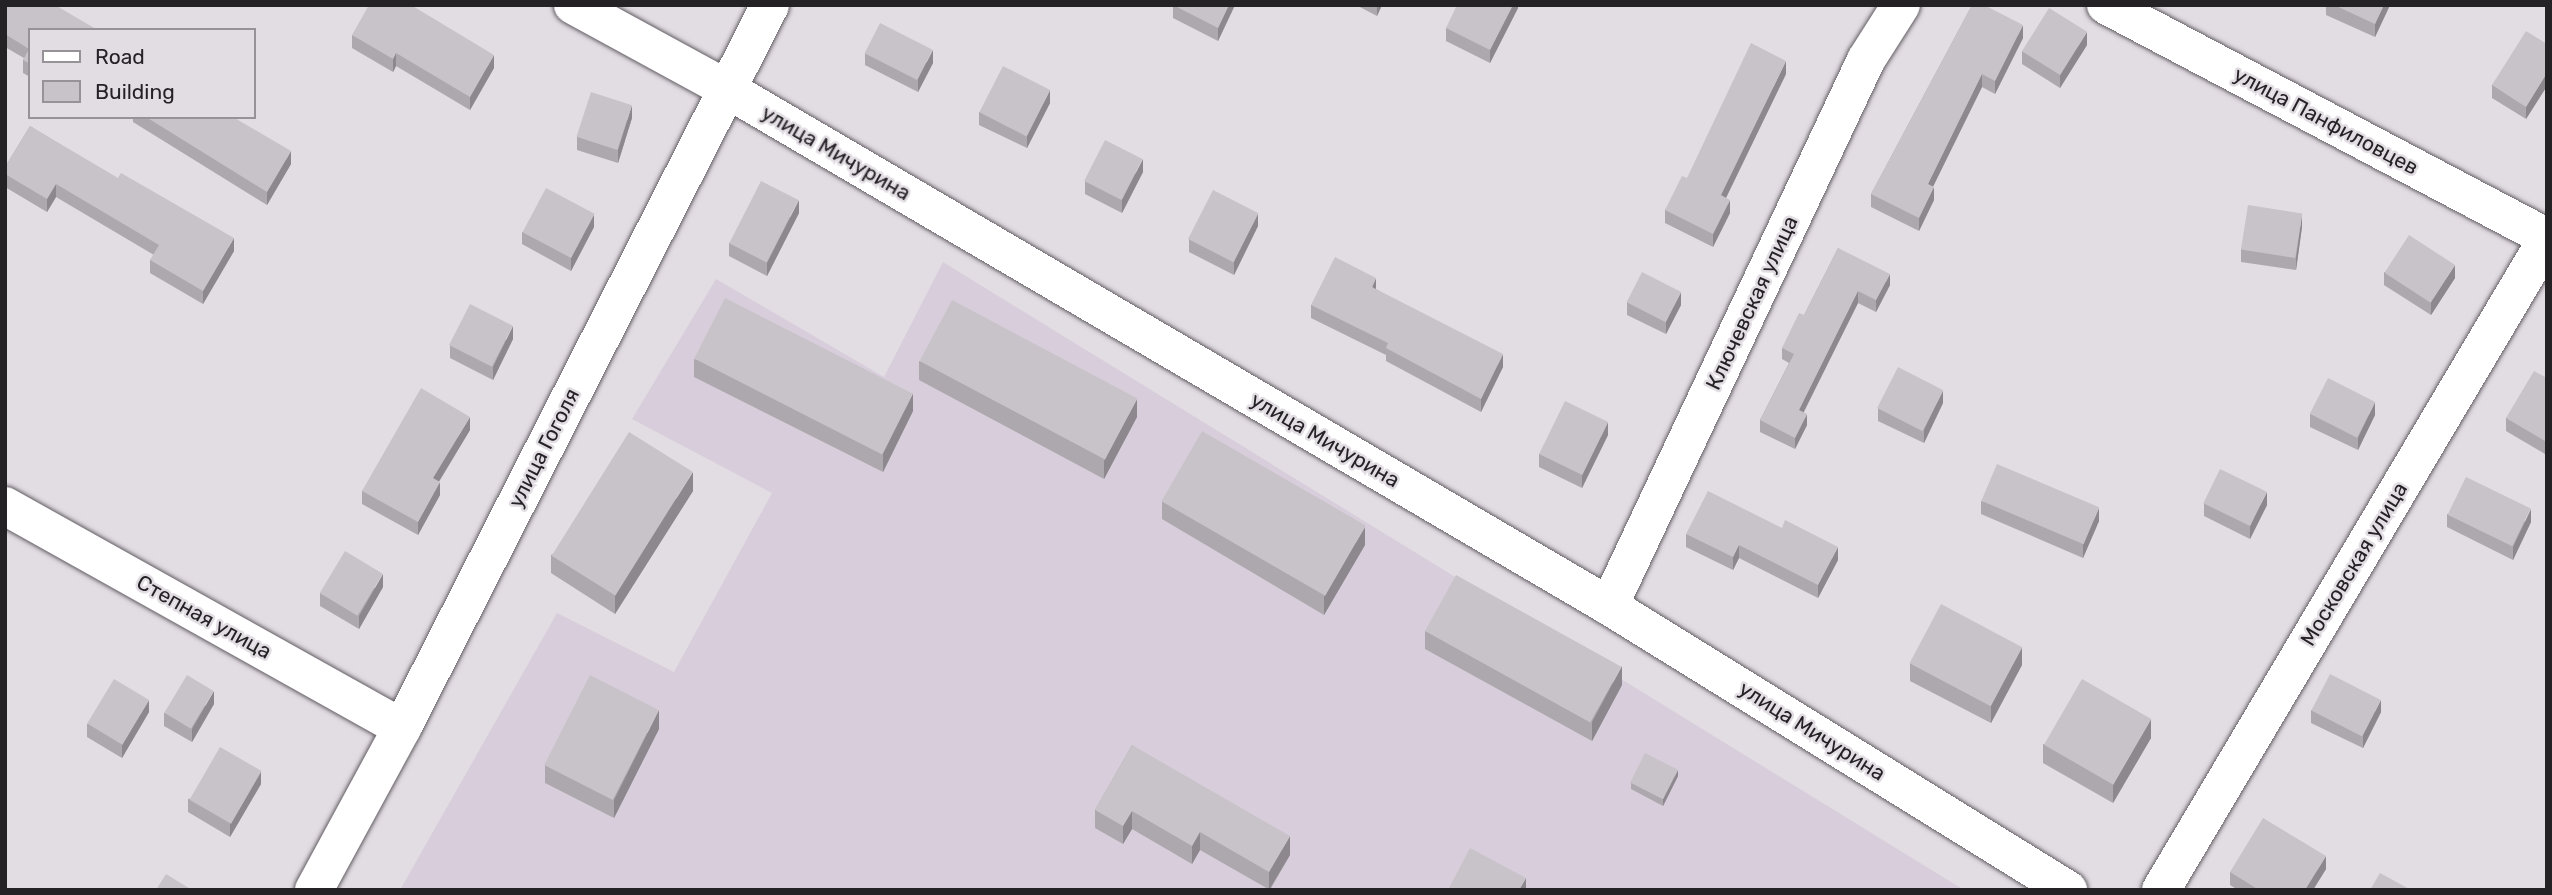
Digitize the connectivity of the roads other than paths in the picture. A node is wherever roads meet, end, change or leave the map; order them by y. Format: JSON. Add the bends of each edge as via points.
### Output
{"nodes":[{"id":1,"x":573,"y":5,"type":"edge"},
{"id":2,"x":770,"y":5,"type":"edge"},
{"id":3,"x":1901,"y":5,"type":"edge"},
{"id":4,"x":2106,"y":5,"type":"edge"},
{"id":5,"x":725,"y":88,"type":"junction"},
{"id":6,"x":2547,"y":238,"type":"edge"},
{"id":7,"x":5,"y":506,"type":"edge"},
{"id":8,"x":1609,"y":606,"type":"junction"},
{"id":9,"x":402,"y":728,"type":"junction"},
{"id":10,"x":314,"y":890,"type":"edge"},
{"id":11,"x":2068,"y":890,"type":"edge"},
{"id":12,"x":2161,"y":890,"type":"edge"}],
"edges":[{"from":1,"to":5,"type":"street","name":"улица Мичурина"},
{"from":2,"to":5,"type":"street","name":"улица Гоголя"},
{"from":3,"to":8,"type":"street","name":"Ключевская улица","via":[[1866,60]]},
{"from":4,"to":6,"type":"street","name":"улица Панфиловцев"},
{"from":5,"to":8,"type":"street","name":"улица Мичурина"},
{"from":5,"to":9,"type":"street","name":"улица Гоголя"},
{"from":6,"to":12,"type":"street","name":"Московская улица"},
{"from":7,"to":9,"type":"street","name":"Степная улица"},
{"from":8,"to":11,"type":"street","name":"улица Мичурина"},
{"from":9,"to":10,"type":"street","name":"улица Гоголя"}]}
